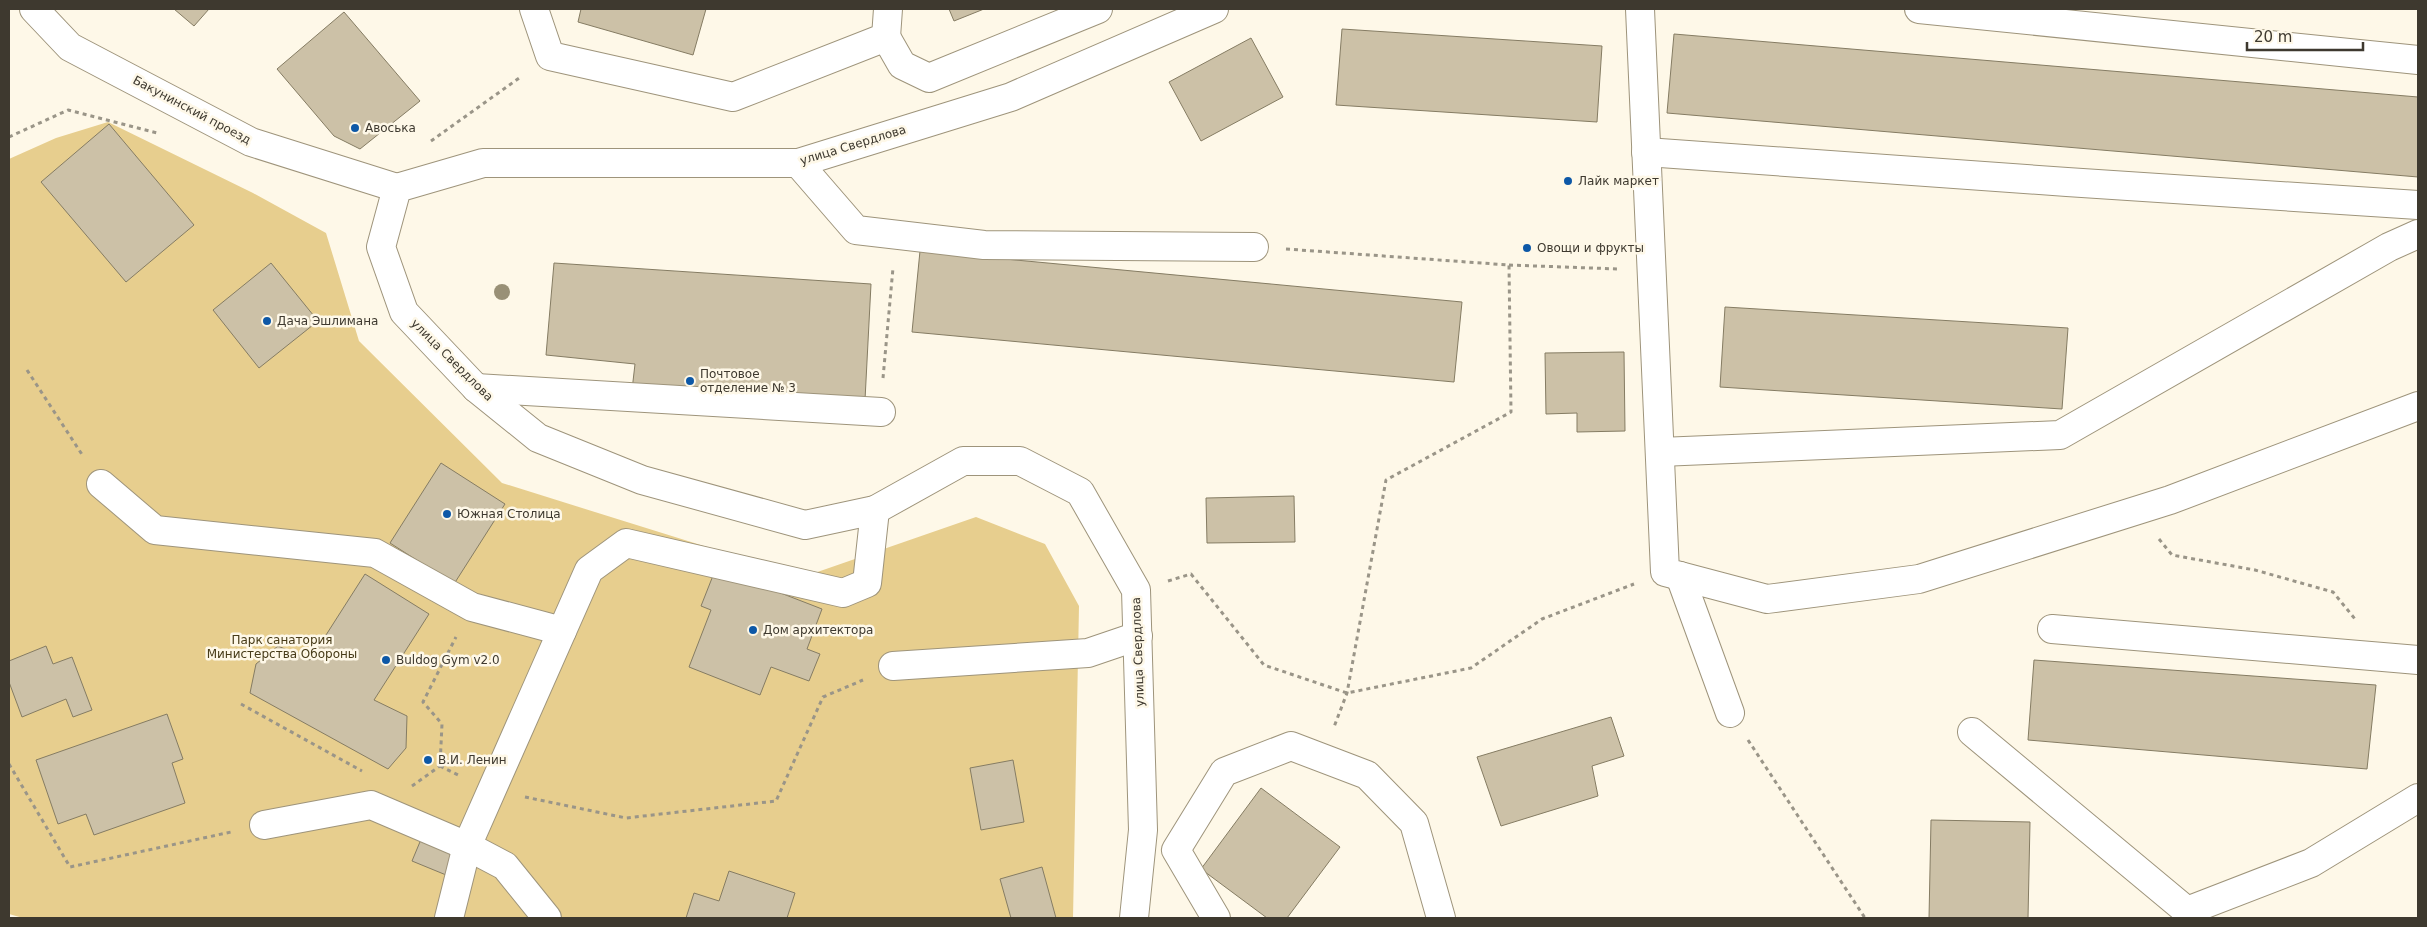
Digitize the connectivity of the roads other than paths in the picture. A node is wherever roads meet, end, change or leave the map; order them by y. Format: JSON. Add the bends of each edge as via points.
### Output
{"nodes":[{"id":1,"x":34,"y":9,"type":"edge"},
{"id":2,"x":534,"y":9,"type":"edge"},
{"id":3,"x":888,"y":9,"type":"edge"},
{"id":4,"x":1098,"y":9,"type":"edge"},
{"id":5,"x":1214,"y":9,"type":"edge"},
{"id":6,"x":1640,"y":9,"type":"edge"},
{"id":7,"x":1919,"y":9,"type":"edge"},
{"id":8,"x":886,"y":37,"type":"junction"},
{"id":9,"x":2418,"y":60,"type":"edge"},
{"id":10,"x":1646,"y":152,"type":"junction"},
{"id":11,"x":798,"y":163,"type":"junction"},
{"id":12,"x":397,"y":188,"type":"junction"},
{"id":13,"x":2418,"y":205,"type":"edge"},
{"id":14,"x":2418,"y":234,"type":"edge"},
{"id":15,"x":1254,"y":247,"type":"road end"},
{"id":16,"x":476,"y":388,"type":"junction"},
{"id":17,"x":2418,"y":406,"type":"edge"},
{"id":18,"x":881,"y":412,"type":"road end"},
{"id":19,"x":1660,"y":452,"type":"junction"},
{"id":20,"x":102,"y":484,"type":"road end"},
{"id":21,"x":875,"y":510,"type":"junction"},
{"id":22,"x":1673,"y":574,"type":"junction"},
{"id":23,"x":2052,"y":629,"type":"dead end"},
{"id":24,"x":562,"y":631,"type":"junction"},
{"id":25,"x":1138,"y":636,"type":"junction"},
{"id":26,"x":2418,"y":660,"type":"edge"},
{"id":27,"x":893,"y":666,"type":"road end"},
{"id":28,"x":1730,"y":712,"type":"road end"},
{"id":29,"x":1972,"y":732,"type":"dead end"},
{"id":30,"x":2418,"y":798,"type":"edge"},
{"id":31,"x":264,"y":825,"type":"road end"},
{"id":32,"x":467,"y":846,"type":"junction"},
{"id":33,"x":2186,"y":915,"type":"edge"},
{"id":34,"x":449,"y":918,"type":"edge"},
{"id":35,"x":547,"y":918,"type":"edge"},
{"id":36,"x":1134,"y":918,"type":"edge"},
{"id":37,"x":1216,"y":918,"type":"edge"},
{"id":38,"x":1441,"y":918,"type":"edge"}],
"edges":[{"from":1,"to":12,"type":"street","name":"Бакунинский проезд","via":[[70,47],[251,142]]},
{"from":2,"to":8,"type":"street","via":[[550,56],[734,97]]},
{"from":3,"to":8,"type":"street"},
{"from":4,"to":8,"type":"street","via":[[929,78],[902,65]]},
{"from":5,"to":11,"type":"street","name":"улица Свердлова","via":[[1011,97]]},
{"from":6,"to":10,"type":"street"},
{"from":7,"to":9,"type":"street"},
{"from":10,"to":13,"type":"street"},
{"from":10,"to":19,"type":"street"},
{"from":11,"to":12,"type":"street","name":"улица Свердлова","via":[[483,163]]},
{"from":11,"to":15,"type":"street","via":[[856,230],[984,244]]},
{"from":12,"to":16,"type":"street","name":"улица Свердлова","via":[[381,247],[404,312]]},
{"from":14,"to":19,"type":"street","via":[[2388,247],[2060,435]]},
{"from":16,"to":18,"type":"street"},
{"from":16,"to":21,"type":"street","name":"улица Свердлова","via":[[538,438],[642,480],[805,525]]},
{"from":17,"to":22,"type":"street","via":[[2170,500],[1919,579],[1767,599]]},
{"from":19,"to":22,"type":"street"},
{"from":20,"to":24,"type":"street","via":[[155,530],[375,552],[472,607]]},
{"from":21,"to":24,"type":"street","via":[[867,584],[843,593],[626,544],[588,570]]},
{"from":21,"to":25,"type":"street","name":"улица Свердлова","via":[[963,461],[1020,461],[1080,492],[1136,590]]},
{"from":22,"to":28,"type":"street"},
{"from":23,"to":26,"type":"street"},
{"from":24,"to":32,"type":"street"},
{"from":25,"to":27,"type":"street","via":[[1088,654]]},
{"from":25,"to":36,"type":"street","name":"улица Свердлова","via":[[1143,830]]},
{"from":29,"to":33,"type":"street"},
{"from":30,"to":33,"type":"street","via":[[2311,863]]},
{"from":31,"to":32,"type":"street","via":[[371,806]]},
{"from":32,"to":34,"type":"street"},
{"from":32,"to":35,"type":"street","via":[[506,866]]},
{"from":37,"to":38,"type":"street","via":[[1176,850],[1224,772],[1291,746],[1367,776],[1414,823]]}]}
